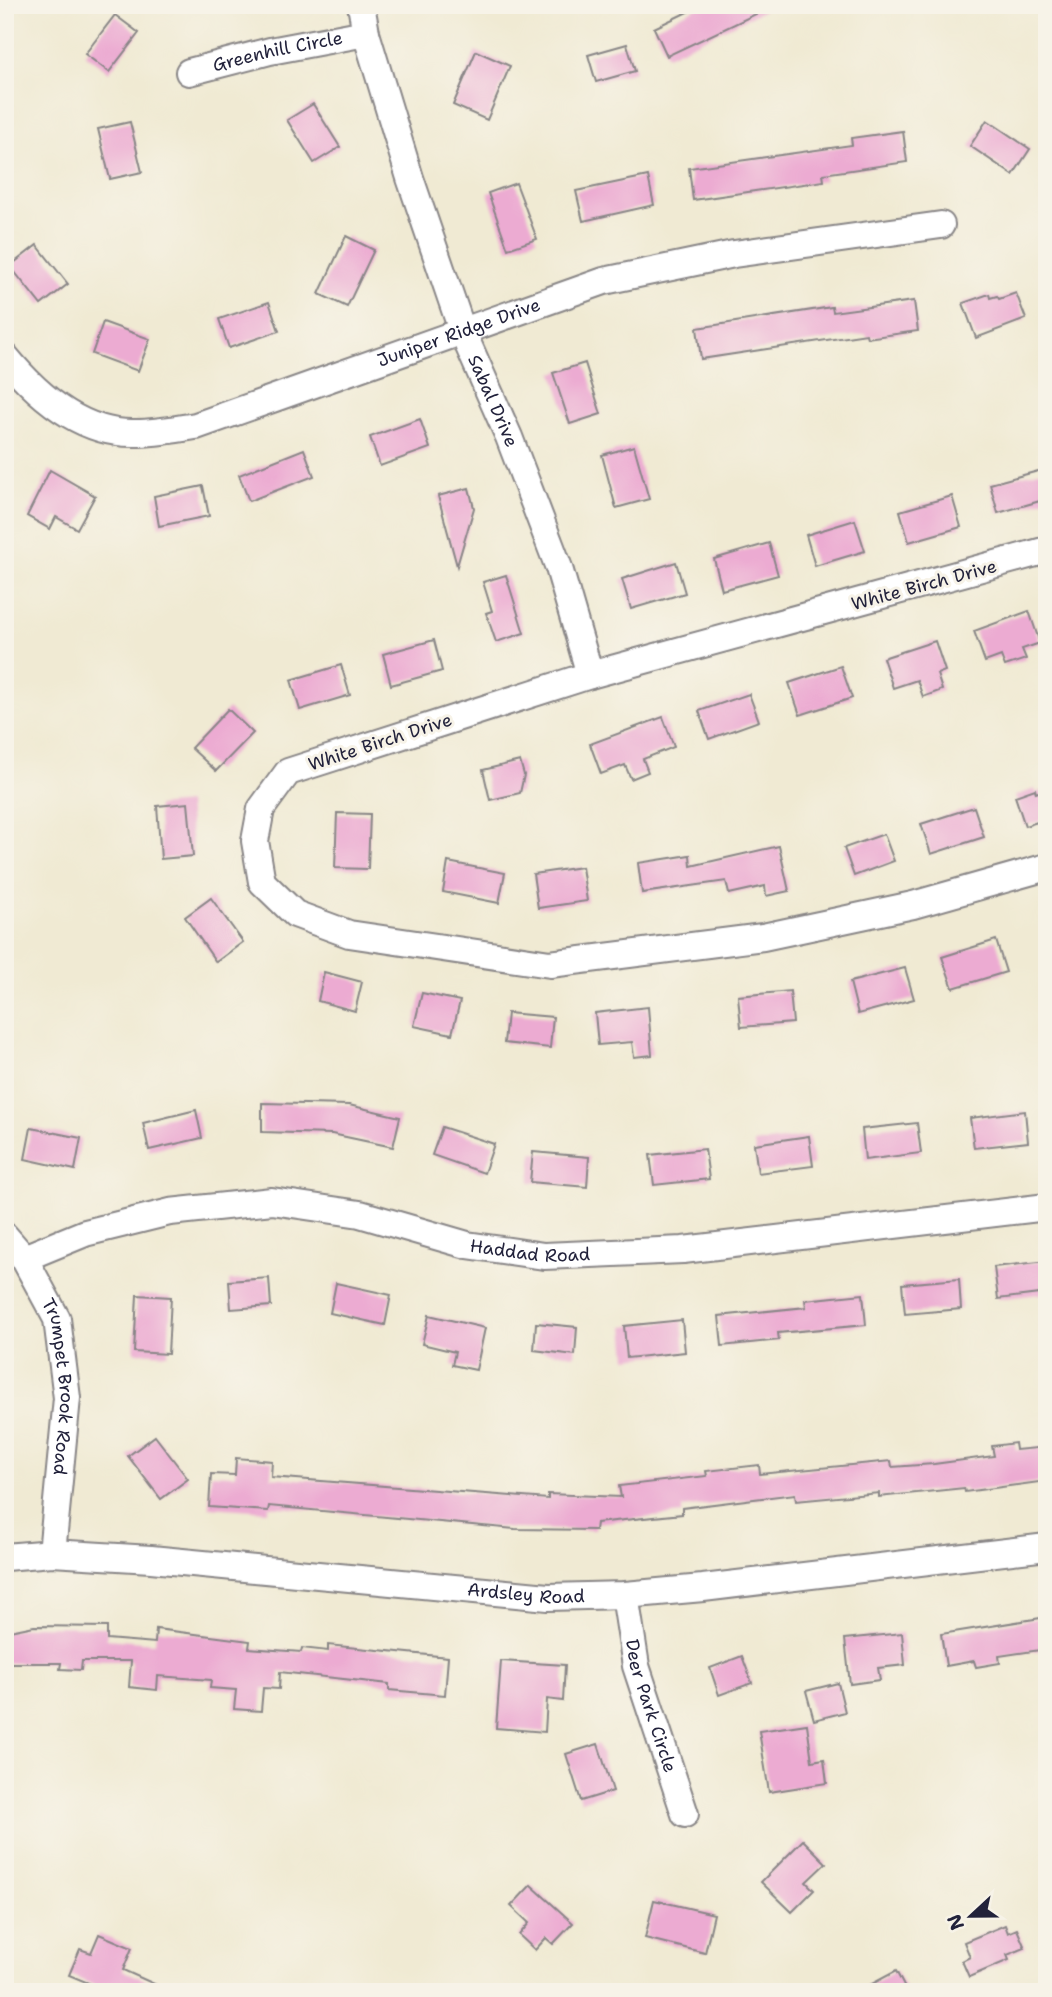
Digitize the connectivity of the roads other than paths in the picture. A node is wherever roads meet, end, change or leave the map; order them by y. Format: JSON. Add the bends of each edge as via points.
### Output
{"nodes":[{"id":1,"x":361,"y":5,"type":"edge"},
{"id":2,"x":366,"y":33,"type":"junction"},
{"id":3,"x":189,"y":72,"type":"dead end"},
{"id":4,"x":942,"y":225,"type":"dead end"},
{"id":5,"x":463,"y":333,"type":"junction"},
{"id":6,"x":5,"y":356,"type":"edge"},
{"id":7,"x":1047,"y":550,"type":"edge"},
{"id":8,"x":590,"y":675,"type":"junction"},
{"id":9,"x":1047,"y":867,"type":"edge"},
{"id":10,"x":1047,"y":1207,"type":"edge"},
{"id":11,"x":5,"y":1236,"type":"edge"},
{"id":12,"x":24,"y":1258,"type":"junction"},
{"id":13,"x":1047,"y":1547,"type":"edge"},
{"id":14,"x":52,"y":1553,"type":"junction"},
{"id":15,"x":5,"y":1557,"type":"edge"},
{"id":16,"x":625,"y":1595,"type":"junction"},
{"id":17,"x":685,"y":1814,"type":"dead end"}],
"edges":[{"from":1,"to":2,"type":"street","name":"Sabal Drive"},
{"from":2,"to":3,"type":"street","name":"Greenhill Circle"},
{"from":2,"to":5,"type":"street","name":"Sabal Drive"},
{"from":4,"to":5,"type":"street","name":"Juniper Ridge Drive","via":[[734,254],[604,281]]},
{"from":5,"to":6,"type":"street","name":"Juniper Ridge Drive","via":[[195,426],[134,434],[86,423],[57,407],[30,386]]},
{"from":5,"to":8,"type":"street","name":"Sabal Drive","via":[[559,568]]},
{"from":7,"to":8,"type":"street","name":"White Birch Drive"},
{"from":8,"to":9,"type":"street","name":"White Birch Drive","via":[[288,772],[261,809],[255,841],[262,882],[295,914],[349,934],[550,964],[763,937],[913,905]]},
{"from":10,"to":12,"type":"street","name":"Haddad Road","via":[[683,1250],[544,1256],[467,1245],[360,1214],[272,1201],[170,1212],[85,1233]]},
{"from":11,"to":12,"type":"street","name":"Trumpet Brook Road"},
{"from":12,"to":14,"type":"street","name":"Trumpet Brook Road","via":[[57,1320],[67,1398]]},
{"from":13,"to":16,"type":"street","name":"Ardsley Road"},
{"from":14,"to":15,"type":"street","name":"Ardsley Road"},
{"from":14,"to":16,"type":"street","name":"Ardsley Road","via":[[548,1597]]},
{"from":16,"to":17,"type":"street","name":"Deer Park Circle","via":[[636,1666]]}]}
